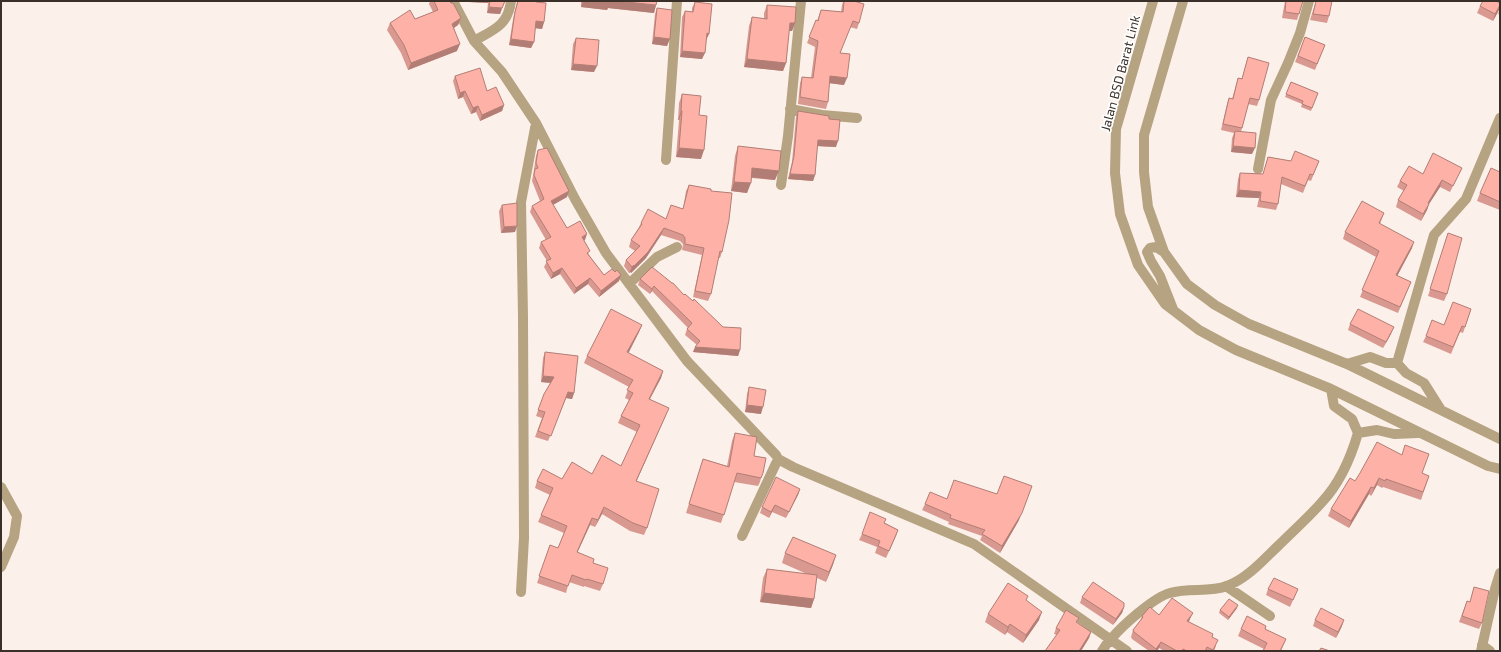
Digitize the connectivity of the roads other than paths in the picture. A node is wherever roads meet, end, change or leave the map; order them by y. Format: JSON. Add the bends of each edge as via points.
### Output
{"nodes":[{"id":1,"x":454,"y":1,"type":"edge"},
{"id":2,"x":510,"y":1,"type":"edge"},
{"id":3,"x":677,"y":1,"type":"edge"},
{"id":4,"x":801,"y":1,"type":"edge"},
{"id":5,"x":1153,"y":1,"type":"edge"},
{"id":6,"x":1183,"y":1,"type":"edge"},
{"id":7,"x":1309,"y":1,"type":"edge"},
{"id":8,"x":474,"y":40,"type":"junction"},
{"id":9,"x":790,"y":109,"type":"junction"},
{"id":10,"x":857,"y":118,"type":"dead end"},
{"id":11,"x":1500,"y":118,"type":"edge"},
{"id":12,"x":536,"y":123,"type":"junction"},
{"id":13,"x":1497,"y":136,"type":"edge"},
{"id":14,"x":666,"y":160,"type":"dead end"},
{"id":15,"x":1258,"y":169,"type":"dead end"},
{"id":16,"x":781,"y":186,"type":"dead end"},
{"id":17,"x":677,"y":247,"type":"dead end"},
{"id":18,"x":1164,"y":252,"type":"junction"},
{"id":19,"x":629,"y":284,"type":"junction"},
{"id":20,"x":1174,"y":311,"type":"junction"},
{"id":21,"x":1397,"y":363,"type":"junction"},
{"id":22,"x":1347,"y":364,"type":"junction"},
{"id":23,"x":1331,"y":389,"type":"junction"},
{"id":24,"x":1442,"y":410,"type":"junction"},
{"id":25,"x":1358,"y":433,"type":"junction"},
{"id":26,"x":1420,"y":433,"type":"junction"},
{"id":27,"x":1500,"y":439,"type":"edge"},
{"id":28,"x":778,"y":459,"type":"junction"},
{"id":29,"x":1500,"y":469,"type":"edge"},
{"id":30,"x":1,"y":487,"type":"edge"},
{"id":31,"x":742,"y":536,"type":"dead end"},
{"id":32,"x":1,"y":567,"type":"edge"},
{"id":33,"x":1500,"y":573,"type":"edge"},
{"id":34,"x":1226,"y":586,"type":"junction"},
{"id":35,"x":521,"y":592,"type":"dead end"},
{"id":36,"x":1270,"y":616,"type":"dead end"},
{"id":37,"x":1110,"y":639,"type":"junction"},
{"id":38,"x":1485,"y":649,"type":"edge"},
{"id":39,"x":1102,"y":651,"type":"edge"},
{"id":40,"x":1127,"y":651,"type":"edge"}],
"edges":[{"from":1,"to":8,"type":"street"},
{"from":2,"to":8,"type":"street","via":[[510,10],[499,27]]},
{"from":3,"to":14,"type":"street"},
{"from":4,"to":9,"type":"street"},
{"from":5,"to":20,"type":"street","name":"Jalan BSD Barat Link","via":[[1116,129],[1115,172],[1120,214],[1138,265],[1165,304]]},
{"from":6,"to":18,"type":"street","via":[[1144,135],[1144,172],[1148,207]]},
{"from":7,"to":15,"type":"street","via":[[1288,63],[1272,100]]},
{"from":8,"to":12,"type":"street","via":[[502,72]]},
{"from":9,"to":10,"type":"street"},
{"from":9,"to":16,"type":"street"},
{"from":11,"to":13,"type":"street"},
{"from":12,"to":19,"type":"street","via":[[606,253]]},
{"from":12,"to":35,"type":"street","via":[[521,202],[524,538]]},
{"from":13,"to":21,"type":"street","via":[[1466,199],[1434,235]]},
{"from":17,"to":19,"type":"street","via":[[657,257]]},
{"from":18,"to":20,"type":"street","via":[[1156,247],[1150,248],[1147,252]]},
{"from":18,"to":22,"type":"street","via":[[1187,284],[1215,305],[1249,324]]},
{"from":19,"to":28,"type":"street","via":[[687,361]]},
{"from":20,"to":23,"type":"street","name":"Jalan BSD Barat Link","via":[[1199,330],[1236,350]]},
{"from":21,"to":22,"type":"street","via":[[1386,363],[1370,357]]},
{"from":21,"to":24,"type":"street","via":[[1406,373],[1424,383]]},
{"from":22,"to":24,"type":"street"},
{"from":23,"to":25,"type":"street","via":[[1334,406],[1352,419]]},
{"from":23,"to":26,"type":"street","name":"Jalan BSD Barat Link"},
{"from":24,"to":27,"type":"street"},
{"from":25,"to":26,"type":"street","via":[[1377,430],[1394,434]]},
{"from":25,"to":34,"type":"street","via":[[1352,453],[1323,501],[1254,569]]},
{"from":26,"to":29,"type":"street","name":"Jalan BSD Barat Link","via":[[1488,466]]},
{"from":28,"to":31,"type":"street"},
{"from":28,"to":37,"type":"street","via":[[974,544]]},
{"from":30,"to":32,"type":"street","via":[[17,516],[14,537]]},
{"from":33,"to":38,"type":"street","via":[[1486,626]]},
{"from":34,"to":36,"type":"street"},
{"from":34,"to":37,"type":"street","via":[[1164,595]]},
{"from":37,"to":39,"type":"street"},
{"from":37,"to":40,"type":"street"}]}
